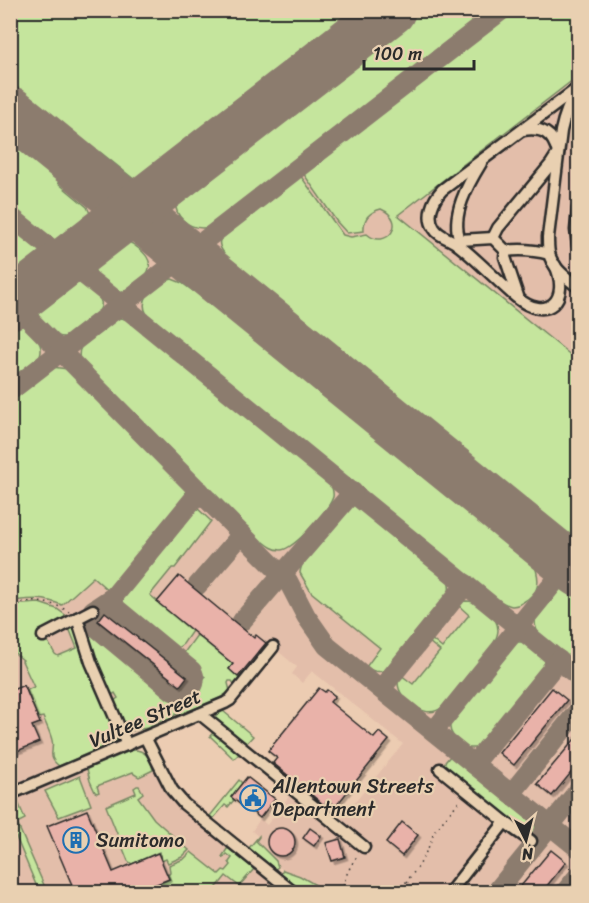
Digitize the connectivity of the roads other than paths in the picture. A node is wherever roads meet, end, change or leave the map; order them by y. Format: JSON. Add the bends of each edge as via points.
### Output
{"nodes":[{"id":1,"x":579,"y":89,"type":"edge"},
{"id":2,"x":522,"y":130,"type":"junction"},
{"id":3,"x":558,"y":153,"type":"junction"},
{"id":4,"x":484,"y":159,"type":"junction"},
{"id":5,"x":579,"y":209,"type":"edge"},
{"id":6,"x":493,"y":238,"type":"junction"},
{"id":7,"x":458,"y":242,"type":"junction"},
{"id":8,"x":579,"y":246,"type":"edge"},
{"id":9,"x":506,"y":251,"type":"junction"},
{"id":10,"x":549,"y":254,"type":"junction"},
{"id":11,"x":555,"y":266,"type":"junction"},
{"id":12,"x":579,"y":287,"type":"edge"},
{"id":13,"x":519,"y":300,"type":"junction"},
{"id":14,"x":93,"y":610,"type":"dead end"},
{"id":15,"x":77,"y":618,"type":"junction"},
{"id":16,"x":43,"y":636,"type":"dead end"},
{"id":17,"x":273,"y":647,"type":"dead end"},
{"id":18,"x":200,"y":714,"type":"junction"},
{"id":19,"x":145,"y":737,"type":"junction"},
{"id":20,"x":127,"y":745,"type":"junction"},
{"id":21,"x":440,"y":769,"type":"dead end"},
{"id":22,"x":10,"y":794,"type":"edge"},
{"id":23,"x":505,"y":822,"type":"junction"},
{"id":24,"x":531,"y":841,"type":"dead end"},
{"id":25,"x":364,"y":847,"type":"road end"},
{"id":26,"x":292,"y":892,"type":"edge"},
{"id":27,"x":450,"y":892,"type":"edge"}],
"edges":[{"from":1,"to":2,"type":"street"},
{"from":1,"to":3,"type":"street","via":[[564,117]]},
{"from":2,"to":3,"type":"street","via":[[545,132]]},
{"from":2,"to":4,"type":"street"},
{"from":3,"to":6,"type":"street"},
{"from":3,"to":10,"type":"street"},
{"from":4,"to":7,"type":"street","via":[[456,218]]},
{"from":4,"to":7,"type":"street","via":[[442,190],[433,202],[433,227]]},
{"from":5,"to":8,"type":"street"},
{"from":6,"to":7,"type":"street"},
{"from":6,"to":9,"type":"street"},
{"from":7,"to":13,"type":"street"},
{"from":9,"to":10,"type":"street","via":[[536,250]]},
{"from":9,"to":13,"type":"street"},
{"from":10,"to":11,"type":"street"},
{"from":11,"to":12,"type":"street"},
{"from":11,"to":13,"type":"street","via":[[561,288],[553,304],[536,309]]},
{"from":14,"to":15,"type":"street"},
{"from":15,"to":16,"type":"street"},
{"from":15,"to":20,"type":"street"},
{"from":17,"to":18,"type":"street","name":"Vultee Street","via":[[230,700]]},
{"from":18,"to":19,"type":"street","name":"Vultee Street"},
{"from":18,"to":25,"type":"street"},
{"from":19,"to":20,"type":"street","name":"Vultee Street"},
{"from":19,"to":26,"type":"street","via":[[167,781],[184,804]]},
{"from":20,"to":22,"type":"street","name":"Vultee Street"},
{"from":21,"to":23,"type":"street"},
{"from":23,"to":24,"type":"street"},
{"from":23,"to":27,"type":"street"}]}
